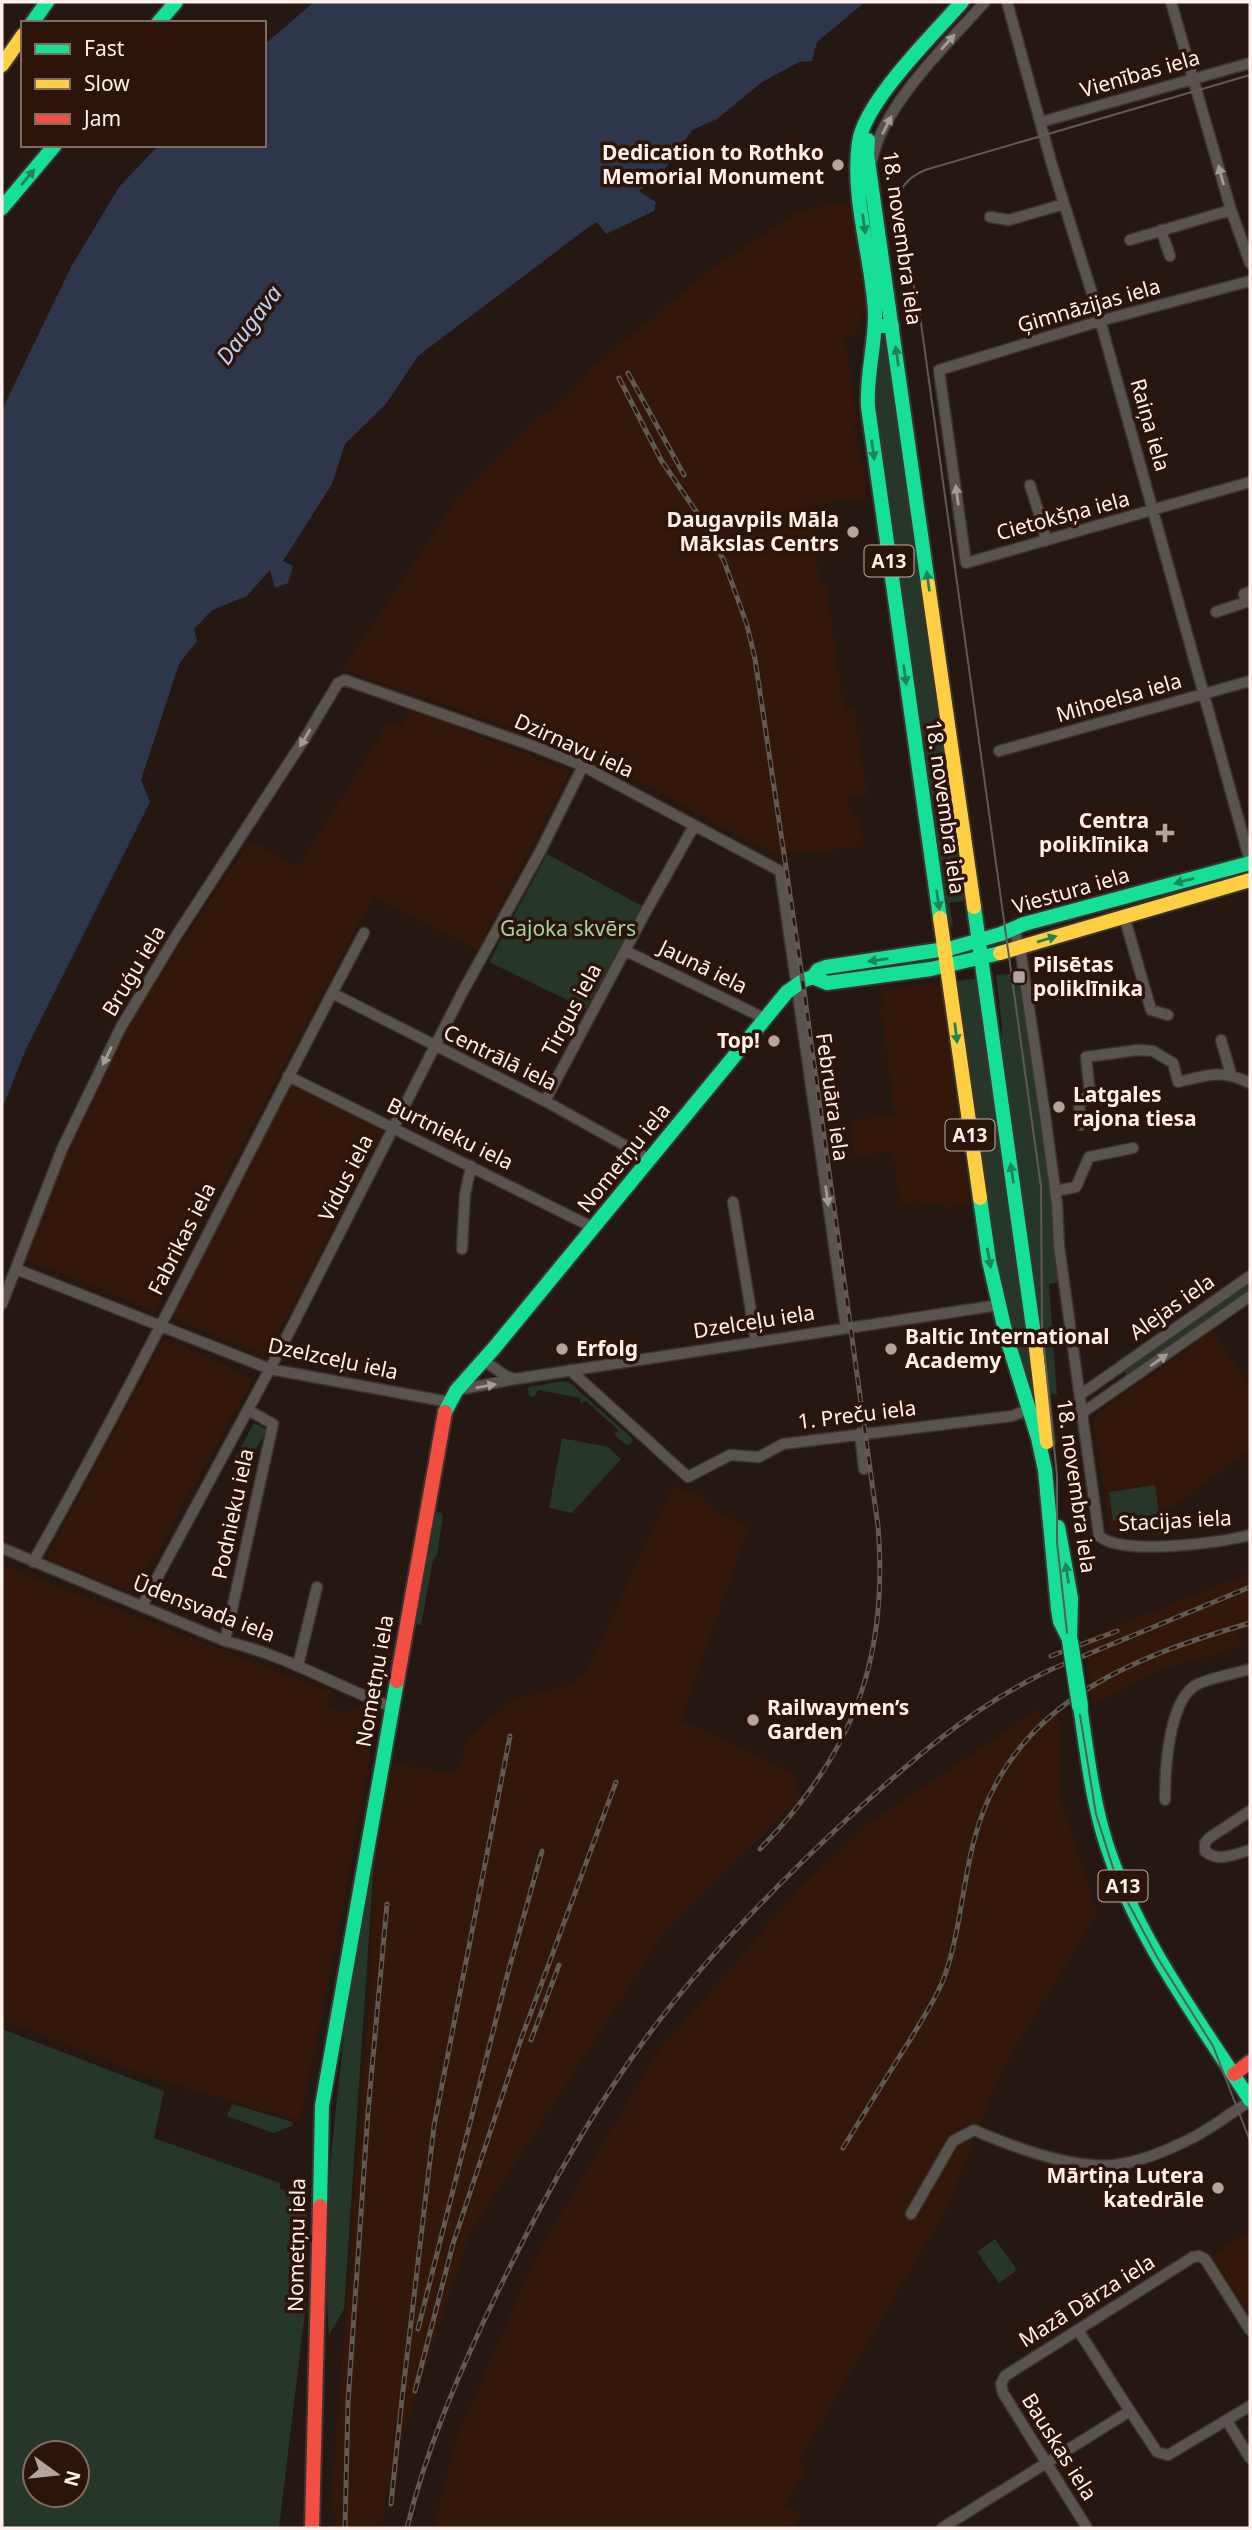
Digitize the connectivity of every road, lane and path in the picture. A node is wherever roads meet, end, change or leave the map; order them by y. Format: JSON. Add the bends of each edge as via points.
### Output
{"nodes":[{"id":1,"x":47,"y":2,"type":"edge"},
{"id":2,"x":176,"y":2,"type":"edge"},
{"id":3,"x":962,"y":2,"type":"edge"},
{"id":4,"x":985,"y":2,"type":"edge"},
{"id":5,"x":1007,"y":2,"type":"edge"},
{"id":6,"x":1171,"y":2,"type":"edge"},
{"id":7,"x":33,"y":21,"type":"edge"},
{"id":8,"x":160,"y":21,"type":"edge"},
{"id":9,"x":21,"y":39,"type":"edge"},
{"id":10,"x":1250,"y":63,"type":"edge"},
{"id":11,"x":2,"y":65,"type":"edge"},
{"id":12,"x":1194,"y":78,"type":"junction"},
{"id":13,"x":869,"y":121,"type":"junction"},
{"id":14,"x":1041,"y":122,"type":"junction"},
{"id":15,"x":53,"y":147,"type":"edge"},
{"id":16,"x":870,"y":171,"type":"junction"},
{"id":17,"x":1064,"y":204,"type":"junction"},
{"id":18,"x":2,"y":208,"type":"edge"},
{"id":19,"x":1231,"y":210,"type":"junction"},
{"id":20,"x":990,"y":217,"type":"dead end"},
{"id":21,"x":1161,"y":230,"type":"junction"},
{"id":22,"x":1130,"y":240,"type":"dead end"},
{"id":23,"x":1170,"y":256,"type":"dead end"},
{"id":24,"x":1250,"y":263,"type":"edge"},
{"id":25,"x":1250,"y":282,"type":"edge"},
{"id":26,"x":1100,"y":321,"type":"junction"},
{"id":27,"x":875,"y":326,"type":"junction"},
{"id":28,"x":892,"y":326,"type":"junction"},
{"id":29,"x":1250,"y":482,"type":"edge"},
{"id":30,"x":1030,"y":485,"type":"dead end"},
{"id":31,"x":1153,"y":511,"type":"junction"},
{"id":32,"x":1045,"y":541,"type":"junction"},
{"id":33,"x":966,"y":563,"type":"joint"},
{"id":34,"x":1250,"y":592,"type":"edge"},
{"id":35,"x":1216,"y":612,"type":"dead end"},
{"id":36,"x":342,"y":681,"type":"joint"},
{"id":37,"x":1250,"y":681,"type":"edge"},
{"id":38,"x":1203,"y":694,"type":"junction"},
{"id":39,"x":999,"y":751,"type":"dead end"},
{"id":40,"x":583,"y":766,"type":"junction"},
{"id":41,"x":694,"y":826,"type":"junction"},
{"id":42,"x":1250,"y":862,"type":"edge"},
{"id":43,"x":780,"y":872,"type":"joint"},
{"id":44,"x":1250,"y":880,"type":"edge"},
{"id":45,"x":1124,"y":916,"type":"junction"},
{"id":46,"x":1015,"y":928,"type":"junction"},
{"id":47,"x":364,"y":933,"type":"dead end"},
{"id":48,"x":979,"y":940,"type":"junction"},
{"id":49,"x":1020,"y":947,"type":"junction"},
{"id":50,"x":626,"y":951,"type":"junction"},
{"id":51,"x":946,"y":957,"type":"junction"},
{"id":52,"x":982,"y":958,"type":"junction"},
{"id":53,"x":796,"y":983,"type":"junction"},
{"id":54,"x":332,"y":993,"type":"junction"},
{"id":55,"x":1168,"y":1015,"type":"dead end"},
{"id":56,"x":764,"y":1018,"type":"junction"},
{"id":57,"x":1221,"y":1040,"type":"dead end"},
{"id":58,"x":434,"y":1047,"type":"junction"},
{"id":59,"x":1231,"y":1074,"type":"junction"},
{"id":60,"x":288,"y":1076,"type":"junction"},
{"id":61,"x":1250,"y":1083,"type":"edge"},
{"id":62,"x":545,"y":1101,"type":"junction"},
{"id":63,"x":1081,"y":1125,"type":"dead end"},
{"id":64,"x":393,"y":1128,"type":"junction"},
{"id":65,"x":1133,"y":1148,"type":"dead end"},
{"id":66,"x":649,"y":1159,"type":"junction"},
{"id":67,"x":471,"y":1166,"type":"junction"},
{"id":68,"x":1055,"y":1191,"type":"junction"},
{"id":69,"x":733,"y":1202,"type":"dead end"},
{"id":70,"x":594,"y":1228,"type":"junction"},
{"id":71,"x":462,"y":1249,"type":"dead end"},
{"id":72,"x":16,"y":1269,"type":"junction"},
{"id":73,"x":1250,"y":1276,"type":"edge"},
{"id":74,"x":1250,"y":1296,"type":"edge"},
{"id":75,"x":2,"y":1304,"type":"edge"},
{"id":76,"x":999,"y":1304,"type":"junction"},
{"id":77,"x":160,"y":1325,"type":"junction"},
{"id":78,"x":846,"y":1328,"type":"junction"},
{"id":79,"x":756,"y":1342,"type":"junction"},
{"id":80,"x":483,"y":1360,"type":"junction"},
{"id":81,"x":270,"y":1369,"type":"junction"},
{"id":82,"x":1117,"y":1369,"type":"junction"},
{"id":83,"x":570,"y":1370,"type":"junction"},
{"id":84,"x":515,"y":1379,"type":"junction"},
{"id":85,"x":1126,"y":1382,"type":"junction"},
{"id":86,"x":1080,"y":1395,"type":"junction"},
{"id":87,"x":453,"y":1396,"type":"junction"},
{"id":88,"x":1029,"y":1409,"type":"junction"},
{"id":89,"x":248,"y":1410,"type":"junction"},
{"id":90,"x":1082,"y":1413,"type":"junction"},
{"id":91,"x":860,"y":1433,"type":"junction"},
{"id":92,"x":864,"y":1469,"type":"dead end"},
{"id":93,"x":1250,"y":1535,"type":"edge"},
{"id":94,"x":1103,"y":1539,"type":"joint"},
{"id":95,"x":2,"y":1548,"type":"edge"},
{"id":96,"x":33,"y":1562,"type":"junction"},
{"id":97,"x":317,"y":1587,"type":"dead end"},
{"id":98,"x":142,"y":1606,"type":"junction"},
{"id":99,"x":225,"y":1641,"type":"junction"},
{"id":100,"x":1070,"y":1641,"type":"junction"},
{"id":101,"x":298,"y":1665,"type":"junction"},
{"id":102,"x":1250,"y":1669,"type":"edge"},
{"id":103,"x":393,"y":1707,"type":"junction"},
{"id":104,"x":1165,"y":1800,"type":"dead end"},
{"id":105,"x":1250,"y":1811,"type":"edge"},
{"id":106,"x":1250,"y":1850,"type":"edge"},
{"id":107,"x":1250,"y":2063,"type":"edge"},
{"id":108,"x":1234,"y":2074,"type":"junction"},
{"id":109,"x":1250,"y":2101,"type":"edge"},
{"id":110,"x":911,"y":2214,"type":"dead end"},
{"id":111,"x":1078,"y":2330,"type":"junction"},
{"id":112,"x":1250,"y":2330,"type":"edge"},
{"id":113,"x":1001,"y":2384,"type":"joint"},
{"id":114,"x":1250,"y":2406,"type":"edge"},
{"id":115,"x":1130,"y":2411,"type":"junction"},
{"id":116,"x":1227,"y":2421,"type":"junction"},
{"id":117,"x":1250,"y":2458,"type":"edge"},
{"id":118,"x":1046,"y":2463,"type":"junction"},
{"id":119,"x":312,"y":2528,"type":"edge"},
{"id":120,"x":942,"y":2528,"type":"edge"},
{"id":121,"x":1087,"y":2528,"type":"edge"}],
"edges":[{"from":1,"to":7,"type":"main road"},
{"from":2,"to":8,"type":"main road"},
{"from":3,"to":13,"type":"main road","number":"A13","via":[[893,79]]},
{"from":16,"to":4,"type":"street","one_way":true,"via":[[876,147],[903,97]]},
{"from":5,"to":14,"type":"street","name":"Raiņa iela"},
{"from":6,"to":12,"type":"street"},
{"from":9,"to":11,"type":"main road"},
{"from":10,"to":12,"type":"street","name":"Vienības iela"},
{"from":12,"to":14,"type":"street","name":"Vienības iela"},
{"from":19,"to":12,"type":"street","one_way":true},
{"from":13,"to":16,"type":"main road","name":"18. novembra iela","number":"A13"},
{"from":13,"to":27,"type":"main road","name":"18. novembra iela","number":"A13","one_way":true,"via":[[859,142],[858,181]]},
{"from":14,"to":17,"type":"street","name":"Raiņa iela"},
{"from":18,"to":15,"type":"main road","one_way":true},
{"from":16,"to":28,"type":"main road","name":"18. novembra iela","number":"A13"},
{"from":17,"to":20,"type":"street","via":[[1009,220]]},
{"from":17,"to":26,"type":"street","name":"Raiņa iela"},
{"from":19,"to":21,"type":"street"},
{"from":19,"to":24,"type":"street"},
{"from":21,"to":22,"type":"street"},
{"from":21,"to":23,"type":"street"},
{"from":25,"to":26,"type":"street","name":"Ģimnāzijas iela"},
{"from":26,"to":31,"type":"street","name":"Raiņa iela"},
{"from":33,"to":26,"type":"street","name":"Ģimnāzijas iela","one_way":true,"via":[[939,370]]},
{"from":27,"to":28,"type":"main road"},
{"from":27,"to":51,"type":"main road","name":"18. novembra iela","number":"A13","one_way":true,"via":[[868,407]]},
{"from":48,"to":28,"type":"main road","name":"18. novembra iela","number":"A13","one_way":true},
{"from":29,"to":31,"type":"street","name":"Cietokšņa iela"},
{"from":30,"to":32,"type":"street"},
{"from":31,"to":32,"type":"street","name":"Cietokšņa iela"},
{"from":31,"to":38,"type":"street","name":"Raiņa iela"},
{"from":32,"to":33,"type":"street","name":"Cietokšņa iela"},
{"from":34,"to":35,"type":"street","via":[[1244,594],[1246,602]]},
{"from":36,"to":40,"type":"street","name":"Dzirnavu iela"},
{"from":36,"to":72,"type":"street","name":"Bruģu iela","one_way":true,"via":[[121,1027],[62,1149]]},
{"from":37,"to":38,"type":"street","name":"Mihoelsa iela"},
{"from":38,"to":39,"type":"street","name":"Mihoelsa iela"},
{"from":38,"to":42,"type":"street","name":"Raiņa iela"},
{"from":40,"to":41,"type":"street","name":"Dzirnavu iela"},
{"from":40,"to":58,"type":"street","name":"Vidus iela"},
{"from":41,"to":43,"type":"street","name":"Dzirnavu iela"},
{"from":41,"to":50,"type":"street","name":"Tirgus iela"},
{"from":42,"to":46,"type":"main road","name":"Viestura iela","one_way":true},
{"from":43,"to":53,"type":"street","name":"Februāra iela"},
{"from":44,"to":45,"type":"main road","name":"Viestura iela"},
{"from":49,"to":45,"type":"main road","name":"Viestura iela","one_way":true},
{"from":45,"to":55,"type":"street","via":[[1151,1010]]},
{"from":46,"to":48,"type":"main road","name":"Viestura iela"},
{"from":46,"to":49,"type":"street","name":"18. novembra iela"},
{"from":47,"to":54,"type":"street","name":"Fabrikas iela"},
{"from":48,"to":51,"type":"main road","name":"Viestura iela"},
{"from":48,"to":52,"type":"main road","name":"18. novembra iela","number":"A13"},
{"from":49,"to":52,"type":"main road","name":"Viestura iela"},
{"from":49,"to":68,"type":"street","name":"18. novembra iela"},
{"from":50,"to":56,"type":"street","name":"Jaunā iela"},
{"from":50,"to":62,"type":"street","name":"Tirgus iela"},
{"from":51,"to":52,"type":"main road","name":"Viestura iela"},
{"from":51,"to":53,"type":"main road","name":"Nometņu iela","via":[[826,967]]},
{"from":51,"to":76,"type":"main road","name":"18. novembra iela","number":"A13","one_way":true},
{"from":100,"to":52,"type":"main road","name":"18. novembra iela","number":"A13","one_way":true,"via":[[1074,1619],[1052,1492]]},
{"from":53,"to":56,"type":"main road","name":"Nometņu iela"},
{"from":53,"to":78,"type":"street","name":"Februāra iela","one_way":true},
{"from":54,"to":58,"type":"street","name":"Centrālā iela"},
{"from":54,"to":60,"type":"street","name":"Fabrikas iela"},
{"from":56,"to":66,"type":"main road","name":"Nometņu iela"},
{"from":57,"to":59,"type":"street"},
{"from":58,"to":62,"type":"street","name":"Centrālā iela"},
{"from":58,"to":64,"type":"street","name":"Vidus iela"},
{"from":59,"to":61,"type":"street"},
{"from":59,"to":63,"type":"street","via":[[1178,1082],[1173,1063],[1153,1051],[1086,1057],[1090,1094],[1079,1105]]},
{"from":60,"to":64,"type":"street","name":"Burtnieku iela"},
{"from":60,"to":77,"type":"street","name":"Fabrikas iela"},
{"from":62,"to":66,"type":"street","name":"Centrālā iela"},
{"from":64,"to":67,"type":"street","name":"Burtnieku iela"},
{"from":64,"to":81,"type":"street","name":"Vidus iela"},
{"from":65,"to":68,"type":"street","via":[[1089,1157],[1076,1187]]},
{"from":66,"to":70,"type":"main road","name":"Nometņu iela"},
{"from":67,"to":70,"type":"street","name":"Burtnieku iela"},
{"from":67,"to":71,"type":"street"},
{"from":68,"to":86,"type":"street","name":"18. novembra iela"},
{"from":69,"to":79,"type":"street"},
{"from":70,"to":80,"type":"main road","name":"Nometņu iela"},
{"from":72,"to":75,"type":"street","name":"Bruģu iela"},
{"from":72,"to":77,"type":"street","name":"Dzelzceļu iela"},
{"from":73,"to":82,"type":"street","name":"Alejas iela"},
{"from":85,"to":74,"type":"street","name":"Alejas iela","one_way":true},
{"from":76,"to":78,"type":"street","name":"Dzelceļu iela"},
{"from":76,"to":88,"type":"main road","name":"18. novembra iela","number":"A13"},
{"from":77,"to":81,"type":"street","name":"Dzelzceļu iela"},
{"from":77,"to":96,"type":"street","name":"Fabrikas iela","via":[[97,1450]]},
{"from":78,"to":79,"type":"street","name":"Dzelceļu iela"},
{"from":79,"to":83,"type":"street","name":"Dzelceļu iela"},
{"from":80,"to":84,"type":"street"},
{"from":80,"to":87,"type":"main road","name":"Nometņu iela"},
{"from":81,"to":87,"type":"street","name":"Dzelzceļu iela"},
{"from":81,"to":89,"type":"street","name":"Vidus iela"},
{"from":82,"to":85,"type":"street"},
{"from":82,"to":86,"type":"street","name":"Alejas iela"},
{"from":83,"to":84,"type":"street","name":"Dzelceļu iela"},
{"from":83,"to":91,"type":"street","name":"1. Preču iela","via":[[688,1478],[730,1455],[759,1457],[783,1444]]},
{"from":87,"to":84,"type":"street","name":"Dzelceļu iela","one_way":true},
{"from":85,"to":90,"type":"street","name":"Alejas iela"},
{"from":86,"to":90,"type":"street","name":"18. novembra iela"},
{"from":87,"to":103,"type":"main road","name":"Nometņu iela","via":[[422,1537]]},
{"from":88,"to":91,"type":"street","name":"1. Preču iela","via":[[1012,1416]]},
{"from":88,"to":100,"type":"main road","name":"18. novembra iela","number":"A13","via":[[1045,1470],[1060,1622]]},
{"from":89,"to":98,"type":"street","name":"Vidus iela"},
{"from":89,"to":99,"type":"street","name":"Podnieku iela","via":[[273,1423]]},
{"from":90,"to":94,"type":"street","name":"18. novembra iela","via":[[1097,1531]]},
{"from":91,"to":92,"type":"street"},
{"from":93,"to":94,"type":"street","name":"Stacijas iela","via":[[1207,1543],[1139,1546],[1115,1545]]},
{"from":95,"to":96,"type":"street","name":"Ūdensvada iela"},
{"from":96,"to":98,"type":"street","name":"Ūdensvada iela"},
{"from":97,"to":101,"type":"street"},
{"from":98,"to":99,"type":"street","name":"Ūdensvada iela"},
{"from":99,"to":101,"type":"street","name":"Ūdensvada iela"},
{"from":100,"to":108,"type":"main road","name":"18. novembra iela","number":"A13","bridge":true,"via":[[1095,1798],[1119,1878],[1159,1954]]},
{"from":101,"to":103,"type":"street","name":"Ūdensvada iela"},
{"from":102,"to":104,"type":"street","via":[[1188,1692],[1171,1729]]},
{"from":103,"to":119,"type":"main road","name":"Nometņu iela","via":[[322,2106]]},
{"from":105,"to":106,"type":"street","via":[[1209,1838],[1205,1851],[1219,1858]]},
{"from":107,"to":108,"type":"main road"},
{"from":108,"to":109,"type":"main road","name":"18. novembra iela","number":"A13"},
{"from":109,"to":110,"type":"street","via":[[1197,2136],[1140,2160],[1114,2165],[1028,2151],[974,2130],[953,2141]]},
{"from":111,"to":112,"type":"street","name":"Mazā Dārza iela","via":[[1199,2256]]},
{"from":111,"to":113,"type":"street","name":"Mazā Dārza iela","via":[[1005,2376]]},
{"from":111,"to":115,"type":"street"},
{"from":113,"to":118,"type":"street","name":"Bauskas iela"},
{"from":114,"to":116,"type":"street"},
{"from":115,"to":116,"type":"street","via":[[1157,2452],[1168,2455]]},
{"from":115,"to":118,"type":"street"},
{"from":116,"to":117,"type":"street"},
{"from":118,"to":120,"type":"street"},
{"from":118,"to":121,"type":"street","name":"Bauskas iela"}]}
